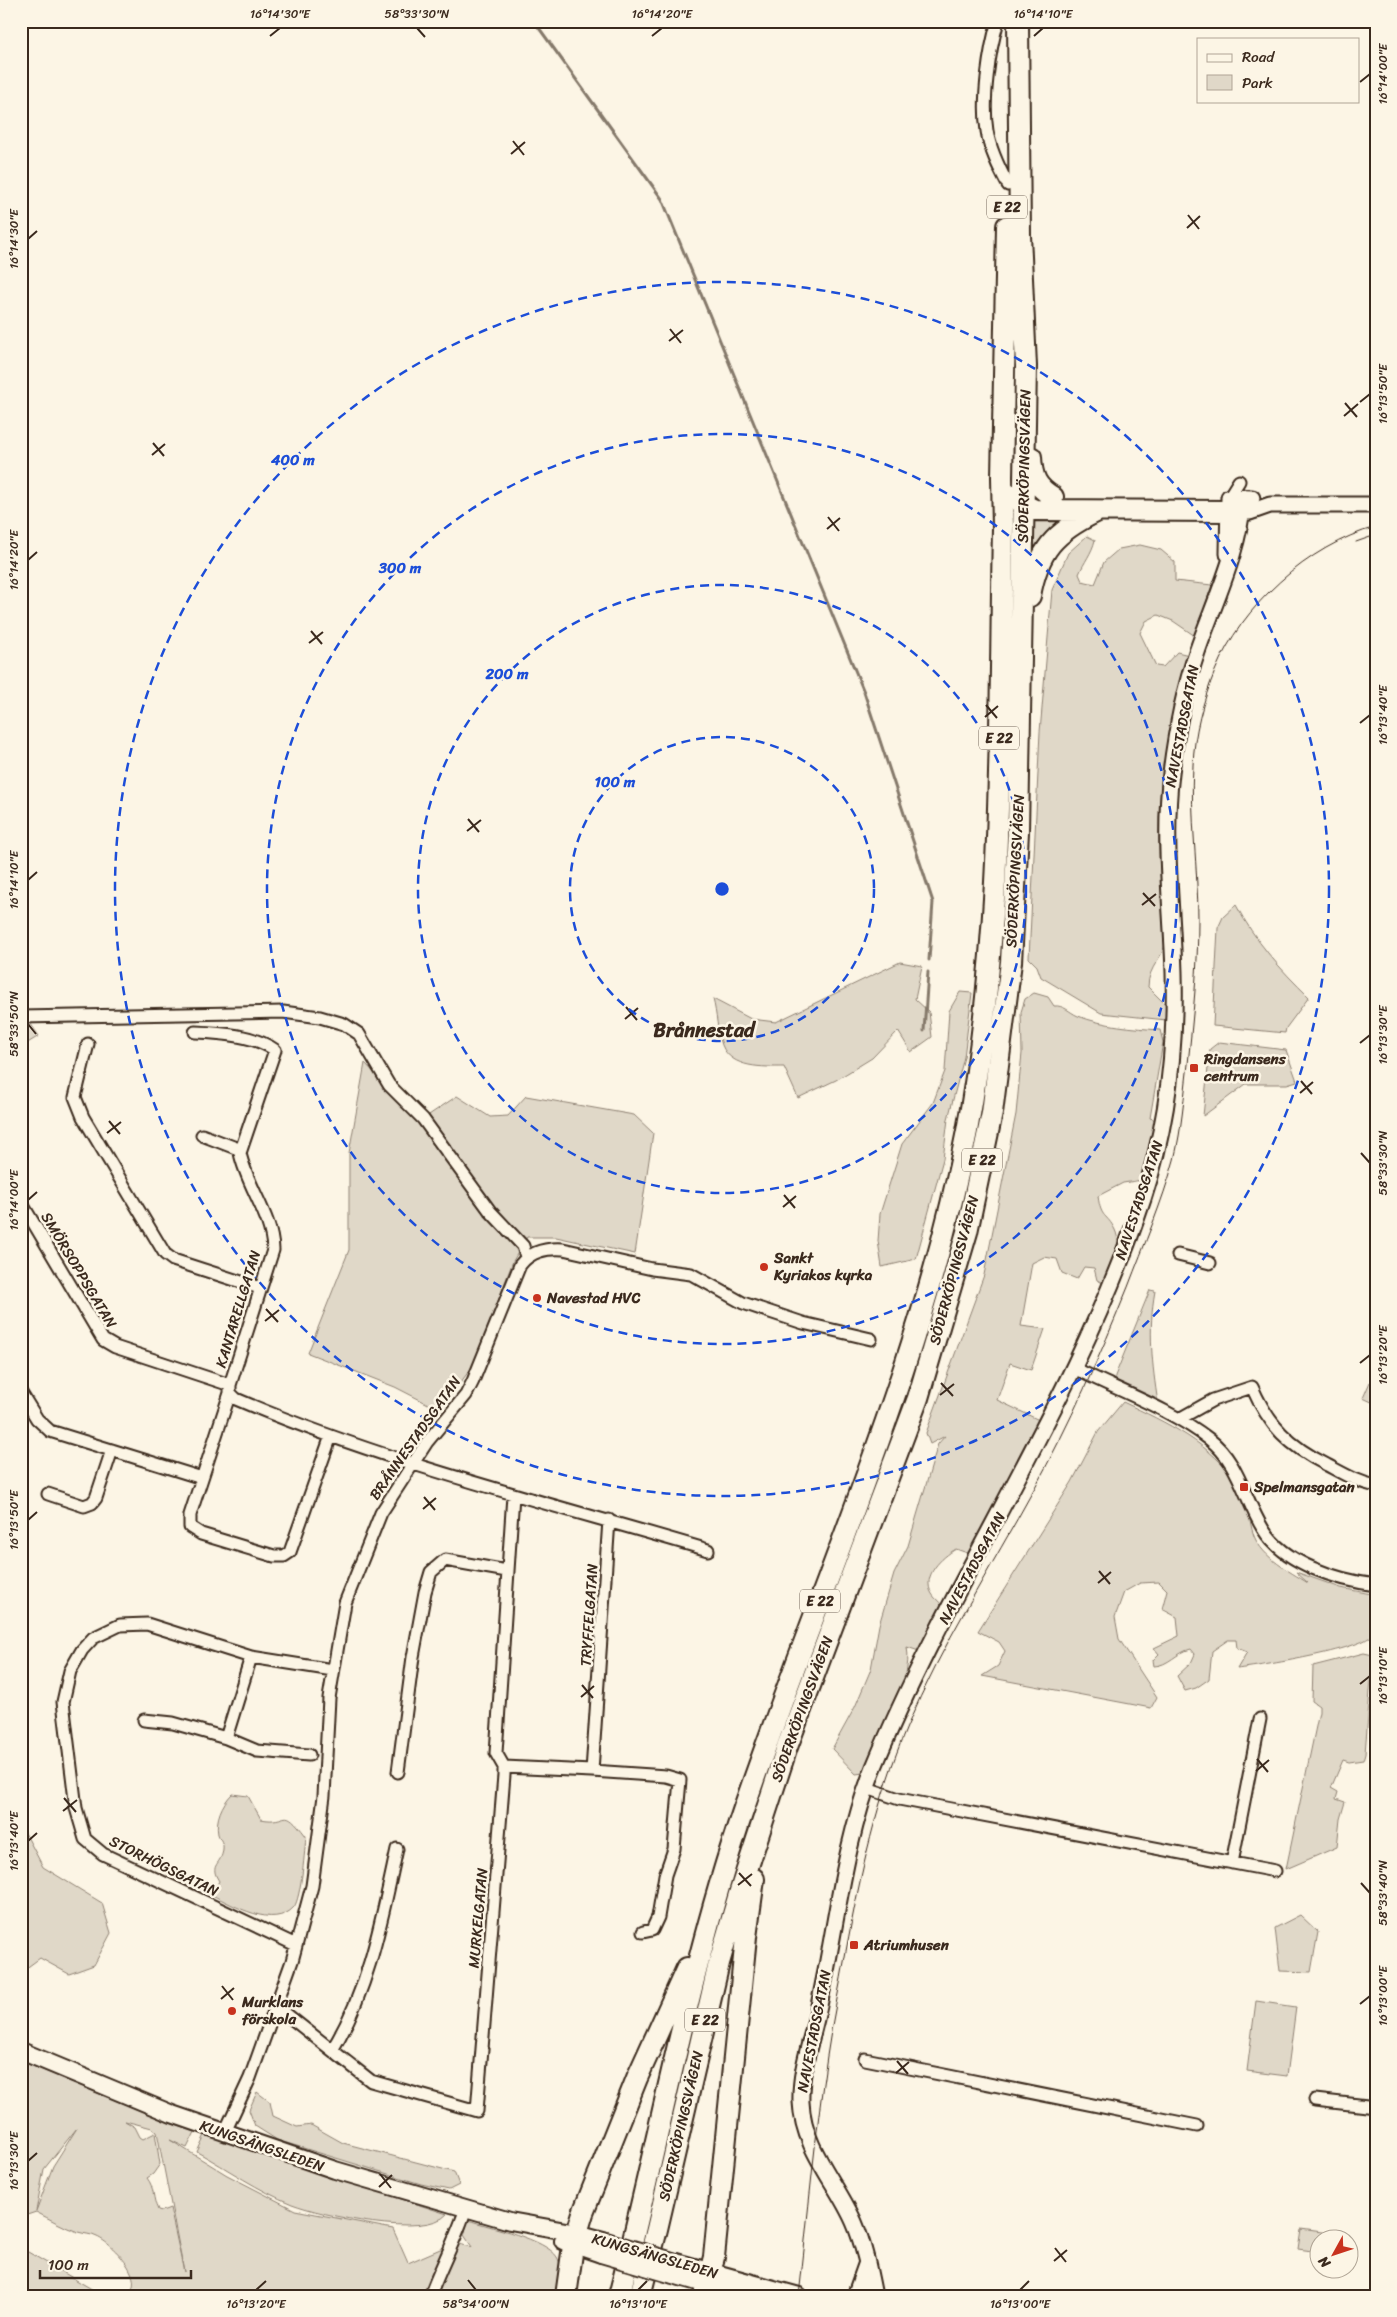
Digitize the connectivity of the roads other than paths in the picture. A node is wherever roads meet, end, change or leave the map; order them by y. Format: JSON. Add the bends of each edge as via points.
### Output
{"nodes":[{"id":1,"x":998,"y":21,"type":"edge"},
{"id":2,"x":1009,"y":21,"type":"edge"},
{"id":3,"x":1018,"y":21,"type":"edge"},
{"id":4,"x":1008,"y":185,"type":"junction"},
{"id":5,"x":1026,"y":366,"type":"junction"},
{"id":6,"x":1002,"y":477,"type":"junction"},
{"id":7,"x":1053,"y":497,"type":"junction"},
{"id":8,"x":1022,"y":504,"type":"junction"},
{"id":9,"x":1236,"y":504,"type":"junction"},
{"id":10,"x":1376,"y":505,"type":"edge"},
{"id":11,"x":1099,"y":510,"type":"junction"},
{"id":12,"x":1003,"y":528,"type":"junction"},
{"id":13,"x":1022,"y":637,"type":"junction"},
{"id":14,"x":21,"y":1016,"type":"edge"},
{"id":15,"x":196,"y":1032,"type":"dead end"},
{"id":16,"x":88,"y":1044,"type":"dead end"},
{"id":17,"x":202,"y":1135,"type":"dead end"},
{"id":18,"x":241,"y":1150,"type":"junction"},
{"id":19,"x":21,"y":1202,"type":"edge"},
{"id":20,"x":1178,"y":1255,"type":"dead end"},
{"id":21,"x":526,"y":1258,"type":"junction"},
{"id":22,"x":1210,"y":1264,"type":"dead end"},
{"id":23,"x":260,"y":1288,"type":"junction"},
{"id":24,"x":871,"y":1339,"type":"dead end"},
{"id":25,"x":1074,"y":1368,"type":"junction"},
{"id":26,"x":230,"y":1389,"type":"junction"},
{"id":27,"x":21,"y":1393,"type":"edge"},
{"id":28,"x":1179,"y":1419,"type":"junction"},
{"id":29,"x":332,"y":1436,"type":"junction"},
{"id":30,"x":112,"y":1450,"type":"junction"},
{"id":31,"x":413,"y":1464,"type":"junction"},
{"id":32,"x":202,"y":1478,"type":"junction"},
{"id":33,"x":1376,"y":1486,"type":"edge"},
{"id":34,"x":48,"y":1494,"type":"dead end"},
{"id":35,"x":513,"y":1495,"type":"junction"},
{"id":36,"x":609,"y":1520,"type":"junction"},
{"id":37,"x":708,"y":1550,"type":"dead end"},
{"id":38,"x":507,"y":1571,"type":"junction"},
{"id":39,"x":1376,"y":1585,"type":"edge"},
{"id":40,"x":252,"y":1657,"type":"junction"},
{"id":41,"x":333,"y":1670,"type":"junction"},
{"id":42,"x":1260,"y":1719,"type":"dead end"},
{"id":43,"x":144,"y":1720,"type":"dead end"},
{"id":44,"x":226,"y":1738,"type":"junction"},
{"id":45,"x":309,"y":1756,"type":"dead end"},
{"id":46,"x":504,"y":1767,"type":"junction"},
{"id":47,"x":592,"y":1771,"type":"junction"},
{"id":48,"x":398,"y":1772,"type":"dead end"},
{"id":49,"x":867,"y":1788,"type":"junction"},
{"id":50,"x":764,"y":1814,"type":"junction"},
{"id":51,"x":397,"y":1850,"type":"dead end"},
{"id":52,"x":1232,"y":1863,"type":"junction"},
{"id":53,"x":1275,"y":1871,"type":"dead end"},
{"id":54,"x":706,"y":1928,"type":"junction"},
{"id":55,"x":643,"y":1932,"type":"dead end"},
{"id":56,"x":296,"y":1946,"type":"junction"},
{"id":57,"x":276,"y":2006,"type":"junction"},
{"id":58,"x":332,"y":2050,"type":"junction"},
{"id":59,"x":21,"y":2051,"type":"edge"},
{"id":60,"x":865,"y":2059,"type":"dead end"},
{"id":61,"x":1315,"y":2100,"type":"dead end"},
{"id":62,"x":1376,"y":2107,"type":"edge"},
{"id":63,"x":1197,"y":2126,"type":"dead end"},
{"id":64,"x":224,"y":2134,"type":"junction"},
{"id":65,"x":466,"y":2208,"type":"junction"},
{"id":66,"x":575,"y":2239,"type":"junction"},
{"id":67,"x":867,"y":2264,"type":"junction"},
{"id":68,"x":707,"y":2284,"type":"edge"},
{"id":69,"x":430,"y":2296,"type":"edge"},
{"id":70,"x":566,"y":2296,"type":"edge"},
{"id":71,"x":619,"y":2296,"type":"edge"},
{"id":72,"x":640,"y":2296,"type":"edge"},
{"id":73,"x":746,"y":2296,"type":"edge"},
{"id":74,"x":799,"y":2296,"type":"edge"},
{"id":75,"x":854,"y":2296,"type":"edge"},
{"id":76,"x":874,"y":2296,"type":"edge"}],
"edges":[{"from":1,"to":4,"type":"street","name":"SÖDERKÖPINGSVÄGEN","via":[[988,63],[987,131],[999,169]]},
{"from":2,"to":4,"type":"highway","name":"SÖDERKÖPINGSVÄGEN","number":"E 22"},
{"from":3,"to":5,"type":"highway","name":"SÖDERKÖPINGSVÄGEN","number":"E 22","via":[[1020,235]]},
{"from":4,"to":6,"type":"highway","name":"SÖDERKÖPINGSVÄGEN","number":"E 22"},
{"from":5,"to":7,"type":"highway","via":[[1031,470],[1039,488]]},
{"from":5,"to":8,"type":"highway","name":"SÖDERKÖPINGSVÄGEN","number":"E 22"},
{"from":6,"to":8,"type":"highway"},
{"from":6,"to":12,"type":"highway","name":"SÖDERKÖPINGSVÄGEN","number":"E 22"},
{"from":7,"to":8,"type":"highway"},
{"from":7,"to":9,"type":"highway"},
{"from":8,"to":11,"type":"highway","via":[[1035,510]]},
{"from":8,"to":12,"type":"highway","via":[[1009,516]]},
{"from":8,"to":13,"type":"highway","name":"SÖDERKÖPINGSVÄGEN","number":"E 22"},
{"from":9,"to":10,"type":"street"},
{"from":9,"to":11,"type":"highway"},
{"from":9,"to":25,"type":"street","name":"NAVESTADSGATAN","via":[[1228,563],[1196,654],[1171,770],[1168,861],[1174,1016],[1161,1130],[1155,1161],[1128,1240],[1105,1301]]},
{"from":11,"to":13,"type":"highway","via":[[1074,523],[1047,546],[1032,584]]},
{"from":12,"to":54,"type":"highway","name":"SÖDERKÖPINGSVÄGEN","number":"E 22","via":[[994,909],[976,1077],[953,1194],[943,1241],[897,1394],[760,1763]]},
{"from":13,"to":50,"type":"highway","name":"SÖDERKÖPINGSVÄGEN","number":"E 22","via":[[1018,832],[1011,962],[992,1113],[971,1214],[918,1398]]},
{"from":14,"to":21,"type":"street","via":[[283,1012],[344,1024],[359,1034],[379,1070],[424,1119],[490,1211],[523,1246]]},
{"from":15,"to":18,"type":"street","name":"KANTARELLGATAN","via":[[263,1042],[275,1050]]},
{"from":16,"to":23,"type":"street","via":[[76,1097],[84,1117],[165,1254],[173,1260]]},
{"from":17,"to":18,"type":"street"},
{"from":18,"to":23,"type":"street","name":"KANTARELLGATAN","via":[[242,1166],[272,1232],[273,1250]]},
{"from":19,"to":26,"type":"street","name":"SMÖRSOPPSGATAN","via":[[103,1340]]},
{"from":20,"to":22,"type":"street"},
{"from":21,"to":24,"type":"street","via":[[551,1248],[563,1249],[652,1269],[691,1274],[743,1303]]},
{"from":21,"to":31,"type":"street","name":"BRÅNNESTADSGATAN","via":[[520,1265],[466,1395]]},
{"from":23,"to":26,"type":"street","name":"KANTARELLGATAN"},
{"from":25,"to":28,"type":"street"},
{"from":25,"to":49,"type":"street","name":"NAVESTADSGATAN","via":[[998,1519],[955,1595]]},
{"from":26,"to":29,"type":"street","via":[[236,1399]]},
{"from":26,"to":32,"type":"street","name":"KANTARELLGATAN"},
{"from":27,"to":30,"type":"street","via":[[37,1420],[50,1431]]},
{"from":28,"to":33,"type":"street","via":[[1213,1400],[1252,1387],[1271,1422],[1294,1446],[1355,1481]]},
{"from":28,"to":39,"type":"street","via":[[1209,1439],[1226,1456],[1262,1528],[1273,1542],[1303,1563],[1334,1575]]},
{"from":29,"to":31,"type":"street"},
{"from":29,"to":32,"type":"street","name":"KANTARELLGATAN","via":[[290,1552],[284,1556],[274,1556],[201,1534],[190,1527],[190,1515]]},
{"from":30,"to":32,"type":"street"},
{"from":30,"to":34,"type":"street","via":[[92,1503],[84,1506]]},
{"from":31,"to":35,"type":"street"},
{"from":31,"to":41,"type":"street","name":"BRÅNNESTADSGATAN","via":[[381,1513],[359,1566],[345,1603]]},
{"from":35,"to":36,"type":"street"},
{"from":35,"to":38,"type":"street","name":"MURKELGATAN"},
{"from":36,"to":37,"type":"street"},
{"from":36,"to":47,"type":"street","name":"TRYFFELGATAN"},
{"from":38,"to":46,"type":"street","name":"MURKELGATAN","via":[[496,1752]]},
{"from":38,"to":48,"type":"street","via":[[445,1560],[431,1572],[413,1657]]},
{"from":40,"to":41,"type":"street","name":"STORHÖGSGATAN"},
{"from":40,"to":44,"type":"street"},
{"from":40,"to":56,"type":"street","name":"STORHÖGSGATAN","via":[[148,1624],[120,1625],[93,1638],[70,1671],[63,1702],[76,1808],[85,1839],[103,1854]]},
{"from":41,"to":56,"type":"street","name":"BRÅNNESTADSGATAN","via":[[328,1698],[319,1840],[312,1886]]},
{"from":42,"to":52,"type":"street"},
{"from":43,"to":44,"type":"street","via":[[173,1723]]},
{"from":44,"to":45,"type":"street","via":[[257,1751]]},
{"from":46,"to":47,"type":"street"},
{"from":46,"to":58,"type":"street","name":"MURKELGATAN","via":[[477,2111],[371,2081]]},
{"from":47,"to":55,"type":"street","via":[[666,1776],[680,1780],[674,1850],[665,1875],[658,1917],[652,1930]]},
{"from":49,"to":52,"type":"street","via":[[900,1799]]},
{"from":49,"to":67,"type":"street","name":"NAVESTADSGATAN","via":[[854,1827],[800,2098],[810,2144],[854,2220]]},
{"from":50,"to":68,"type":"highway","via":[[746,1937],[724,2169]]},
{"from":50,"to":72,"type":"highway","name":"SÖDERKÖPINGSVÄGEN","number":"E 22","via":[[719,1963]]},
{"from":51,"to":58,"type":"street","via":[[366,1973],[348,2025]]},
{"from":52,"to":53,"type":"street"},
{"from":54,"to":66,"type":"highway","via":[[640,2070]]},
{"from":54,"to":71,"type":"highway","name":"SÖDERKÖPINGSVÄGEN","number":"E 22"},
{"from":56,"to":57,"type":"street","name":"BRÅNNESTADSGATAN"},
{"from":57,"to":58,"type":"street","name":"MURKELGATAN"},
{"from":57,"to":64,"type":"street","name":"BRÅNNESTADSGATAN","via":[[250,2078]]},
{"from":59,"to":64,"type":"main road","name":"KUNGSÄNGSLEDEN"},
{"from":60,"to":63,"type":"street"},
{"from":61,"to":62,"type":"street"},
{"from":64,"to":65,"type":"main road","name":"KUNGSÄNGSLEDEN"},
{"from":65,"to":66,"type":"main road","name":"KUNGSÄNGSLEDEN"},
{"from":65,"to":69,"type":"street"},
{"from":66,"to":68,"type":"main road","name":"KUNGSÄNGSLEDEN","bridge":true,"via":[[674,2268]]},
{"from":66,"to":70,"type":"highway"},
{"from":67,"to":75,"type":"street"},
{"from":67,"to":76,"type":"street","name":"NAVESTADSGATAN"},
{"from":68,"to":73,"type":"main road","name":"KUNGSÄNGSLEDEN"},
{"from":68,"to":74,"type":"main road","name":"KUNGSÄNGSLEDEN"}]}
